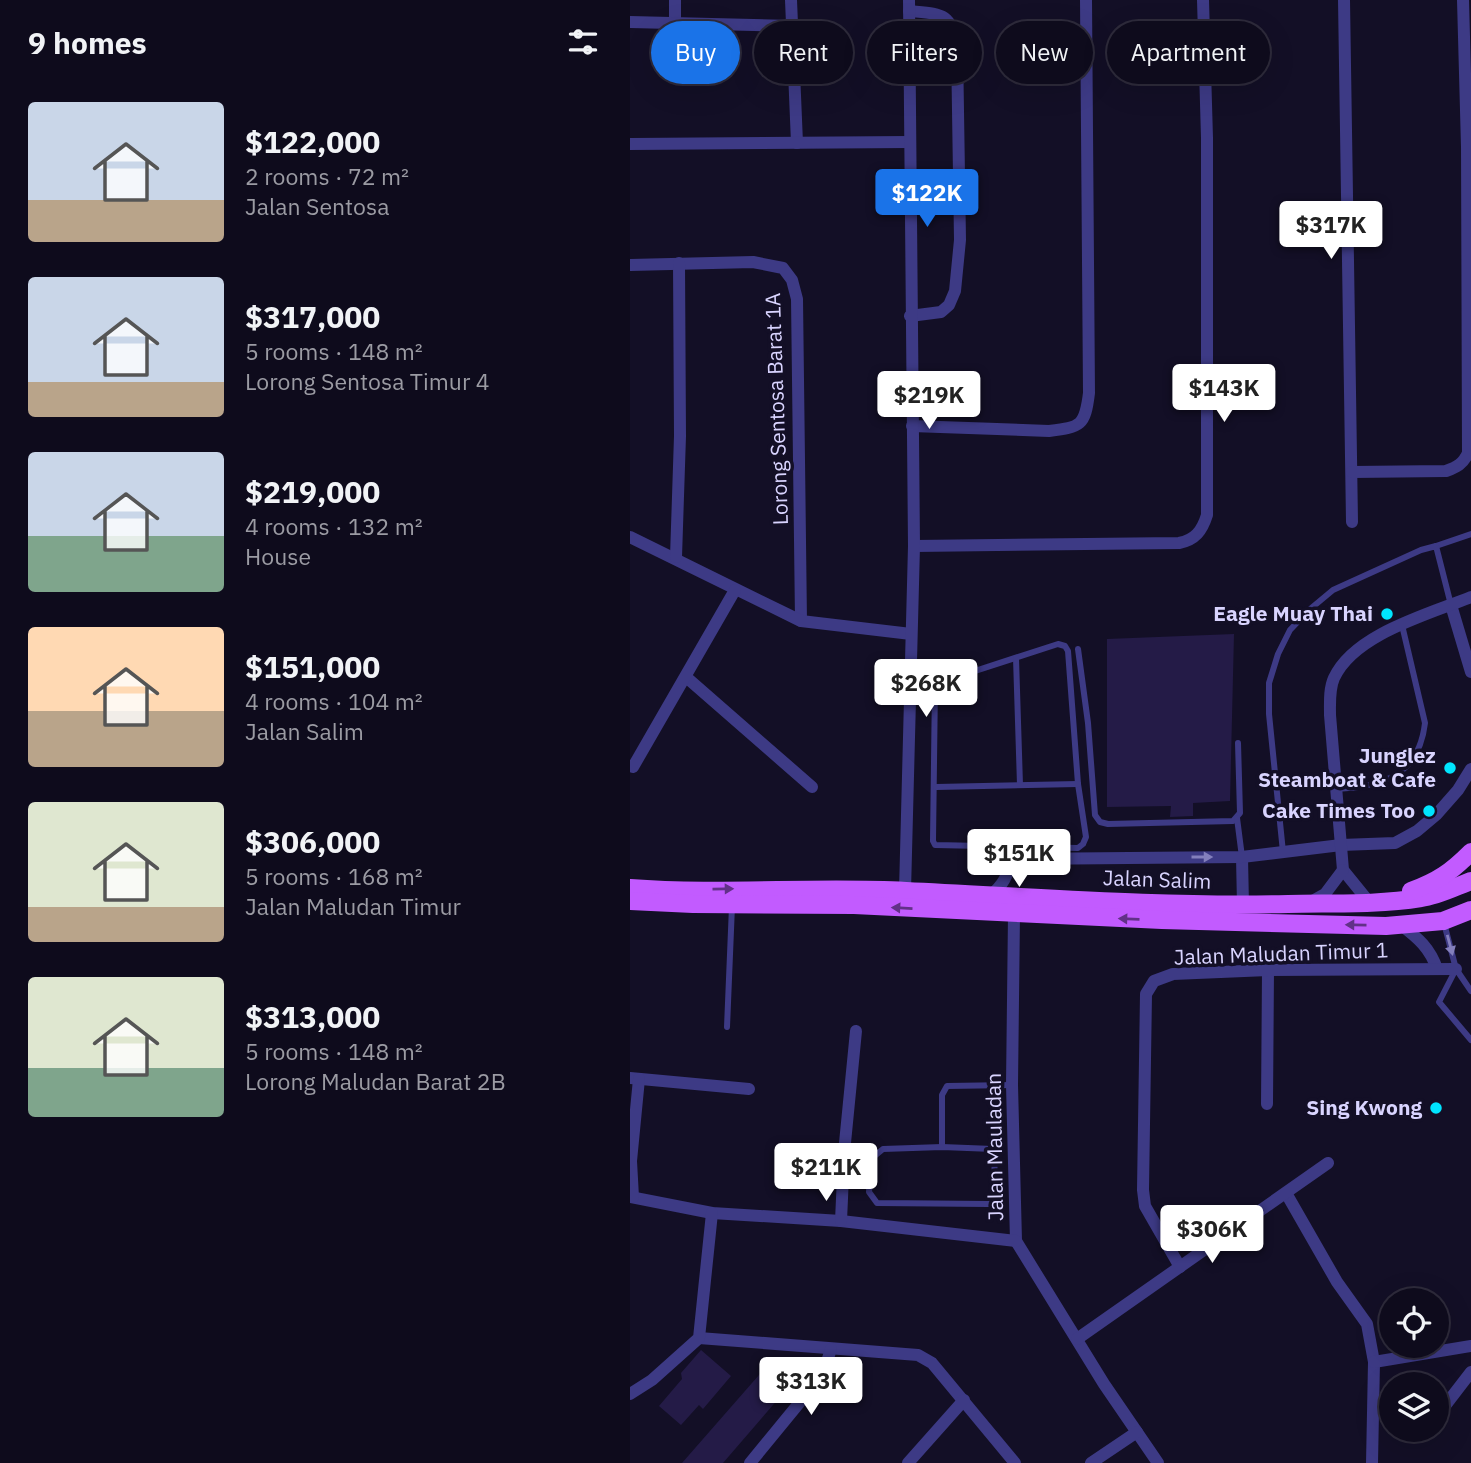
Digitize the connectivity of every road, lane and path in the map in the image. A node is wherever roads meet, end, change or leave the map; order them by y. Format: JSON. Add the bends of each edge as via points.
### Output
{"nodes":[{"id":1,"x":675,"y":0,"type":"edge"},
{"id":2,"x":791,"y":0,"type":"edge"},
{"id":3,"x":1086,"y":0,"type":"edge"},
{"id":4,"x":1203,"y":0,"type":"edge"},
{"id":5,"x":1344,"y":0,"type":"edge"},
{"id":6,"x":1463,"y":0,"type":"edge"},
{"id":7,"x":909,"y":6,"type":"edge"},
{"id":8,"x":675,"y":21,"type":"edge"},
{"id":9,"x":791,"y":21,"type":"edge"},
{"id":10,"x":630,"y":22,"type":"edge"},
{"id":11,"x":651,"y":22,"type":"edge"},
{"id":12,"x":794,"y":84,"type":"edge"},
{"id":13,"x":910,"y":142,"type":"junction"},
{"id":14,"x":797,"y":143,"type":"junction"},
{"id":15,"x":630,"y":144,"type":"edge"},
{"id":16,"x":679,"y":263,"type":"junction"},
{"id":17,"x":630,"y":265,"type":"edge"},
{"id":18,"x":910,"y":316,"type":"junction"},
{"id":19,"x":1470,"y":379,"type":"edge"},
{"id":20,"x":912,"y":426,"type":"junction"},
{"id":21,"x":1352,"y":472,"type":"junction"},
{"id":22,"x":1352,"y":522,"type":"dead end"},
{"id":23,"x":1471,"y":534,"type":"edge"},
{"id":24,"x":630,"y":537,"type":"edge"},
{"id":25,"x":914,"y":546,"type":"junction"},
{"id":26,"x":1436,"y":546,"type":"junction"},
{"id":27,"x":676,"y":558,"type":"junction"},
{"id":28,"x":735,"y":590,"type":"junction"},
{"id":29,"x":1471,"y":597,"type":"edge"},
{"id":30,"x":1451,"y":605,"type":"junction"},
{"id":31,"x":801,"y":621,"type":"junction"},
{"id":32,"x":1402,"y":625,"type":"junction"},
{"id":33,"x":911,"y":634,"type":"junction"},
{"id":34,"x":1077,"y":649,"type":"dead end"},
{"id":35,"x":1016,"y":658,"type":"junction"},
{"id":36,"x":1471,"y":672,"type":"edge"},
{"id":37,"x":686,"y":677,"type":"junction"},
{"id":38,"x":936,"y":684,"type":"junction"},
{"id":39,"x":910,"y":687,"type":"junction"},
{"id":40,"x":1238,"y":743,"type":"dead end"},
{"id":41,"x":633,"y":767,"type":"dead end"},
{"id":42,"x":1471,"y":769,"type":"edge"},
{"id":43,"x":1078,"y":784,"type":"junction"},
{"id":44,"x":1020,"y":785,"type":"junction"},
{"id":45,"x":812,"y":787,"type":"dead end"},
{"id":46,"x":936,"y":787,"type":"junction"},
{"id":47,"x":1336,"y":789,"type":"junction"},
{"id":48,"x":1237,"y":818,"type":"junction"},
{"id":49,"x":1341,"y":845,"type":"junction"},
{"id":50,"x":1283,"y":852,"type":"junction"},
{"id":51,"x":1471,"y":852,"type":"edge"},
{"id":52,"x":1012,"y":853,"type":"junction"},
{"id":53,"x":1242,"y":857,"type":"junction"},
{"id":54,"x":1343,"y":870,"type":"junction"},
{"id":55,"x":1471,"y":881,"type":"edge"},
{"id":56,"x":630,"y":888,"type":"edge"},
{"id":57,"x":905,"y":891,"type":"junction"},
{"id":58,"x":990,"y":896,"type":"junction"},
{"id":59,"x":630,"y":901,"type":"edge"},
{"id":60,"x":1373,"y":902,"type":"junction"},
{"id":61,"x":1308,"y":903,"type":"junction"},
{"id":62,"x":732,"y":904,"type":"junction"},
{"id":63,"x":1243,"y":905,"type":"junction"},
{"id":64,"x":1014,"y":914,"type":"junction"},
{"id":65,"x":1461,"y":916,"type":"edge"},
{"id":66,"x":1401,"y":925,"type":"junction"},
{"id":67,"x":1437,"y":969,"type":"junction"},
{"id":68,"x":1456,"y":969,"type":"junction"},
{"id":69,"x":1268,"y":970,"type":"junction"},
{"id":70,"x":1471,"y":991,"type":"edge"},
{"id":71,"x":727,"y":1027,"type":"dead end"},
{"id":72,"x":856,"y":1031,"type":"dead end"},
{"id":73,"x":1471,"y":1040,"type":"edge"},
{"id":74,"x":634,"y":1078,"type":"edge"},
{"id":75,"x":1012,"y":1085,"type":"junction"},
{"id":76,"x":993,"y":1087,"type":"junction"},
{"id":77,"x":749,"y":1089,"type":"dead end"},
{"id":78,"x":1266,"y":1104,"type":"dead end"},
{"id":79,"x":942,"y":1147,"type":"junction"},
{"id":80,"x":993,"y":1149,"type":"junction"},
{"id":81,"x":844,"y":1153,"type":"junction"},
{"id":82,"x":871,"y":1159,"type":"junction"},
{"id":83,"x":1328,"y":1163,"type":"dead end"},
{"id":84,"x":1286,"y":1193,"type":"junction"},
{"id":85,"x":632,"y":1197,"type":"edge"},
{"id":86,"x":712,"y":1213,"type":"junction"},
{"id":87,"x":841,"y":1221,"type":"junction"},
{"id":88,"x":1016,"y":1241,"type":"junction"},
{"id":89,"x":1180,"y":1267,"type":"junction"},
{"id":90,"x":699,"y":1338,"type":"junction"},
{"id":91,"x":1077,"y":1339,"type":"junction"},
{"id":92,"x":1471,"y":1346,"type":"edge"},
{"id":93,"x":831,"y":1349,"type":"junction"},
{"id":94,"x":1374,"y":1362,"type":"junction"},
{"id":95,"x":1471,"y":1372,"type":"edge"},
{"id":96,"x":630,"y":1394,"type":"edge"},
{"id":97,"x":964,"y":1399,"type":"junction"},
{"id":98,"x":1449,"y":1401,"type":"edge"},
{"id":99,"x":1137,"y":1432,"type":"junction"},
{"id":100,"x":750,"y":1463,"type":"edge"},
{"id":101,"x":908,"y":1463,"type":"edge"},
{"id":102,"x":1015,"y":1463,"type":"edge"},
{"id":103,"x":1091,"y":1463,"type":"edge"},
{"id":104,"x":1158,"y":1463,"type":"edge"},
{"id":105,"x":1372,"y":1463,"type":"edge"}],
"edges":[{"from":1,"to":8,"type":"street"},
{"from":2,"to":9,"type":"street"},
{"from":3,"to":20,"type":"street","via":[[1086,415],[1082,424],[1049,431]]},
{"from":4,"to":25,"type":"street","via":[[1207,515],[1200,533],[1179,543]]},
{"from":5,"to":21,"type":"street"},
{"from":6,"to":19,"type":"street"},
{"from":7,"to":13,"type":"street"},
{"from":7,"to":18,"type":"street","via":[[947,17],[954,27],[960,240],[955,292],[949,305],[936,314]]},
{"from":10,"to":11,"type":"street"},
{"from":12,"to":14,"type":"street"},
{"from":13,"to":14,"type":"street"},
{"from":13,"to":18,"type":"street"},
{"from":14,"to":15,"type":"street"},
{"from":16,"to":17,"type":"street","name":"Lorong Sentosa Barat 1A"},
{"from":16,"to":27,"type":"street"},
{"from":16,"to":31,"type":"street","name":"Lorong Sentosa Barat 1A","via":[[753,262],[783,268],[792,280],[797,299]]},
{"from":18,"to":20,"type":"street"},
{"from":19,"to":21,"type":"street","via":[[1468,453],[1458,466],[1446,471]]},
{"from":20,"to":25,"type":"street"},
{"from":21,"to":22,"type":"street"},
{"from":23,"to":26,"type":"lane"},
{"from":24,"to":27,"type":"street"},
{"from":25,"to":33,"type":"street"},
{"from":26,"to":30,"type":"lane"},
{"from":26,"to":50,"type":"lane","via":[[1333,590],[1290,630],[1278,654],[1269,683],[1269,714]]},
{"from":27,"to":28,"type":"street"},
{"from":28,"to":31,"type":"street"},
{"from":28,"to":37,"type":"street"},
{"from":29,"to":30,"type":"street"},
{"from":30,"to":32,"type":"street"},
{"from":30,"to":36,"type":"street"},
{"from":31,"to":33,"type":"street"},
{"from":32,"to":47,"type":"street","via":[[1361,646],[1334,678],[1330,715]]},
{"from":32,"to":47,"type":"lane","via":[[1425,723],[1423,737],[1398,775],[1382,783]]},
{"from":33,"to":39,"type":"street"},
{"from":34,"to":48,"type":"lane","via":[[1095,815],[1100,822]]},
{"from":35,"to":38,"type":"lane"},
{"from":35,"to":43,"type":"lane","via":[[1058,644],[1068,651]]},
{"from":35,"to":44,"type":"lane"},
{"from":37,"to":41,"type":"street"},
{"from":37,"to":45,"type":"street"},
{"from":38,"to":39,"type":"lane"},
{"from":38,"to":46,"type":"lane"},
{"from":39,"to":57,"type":"street"},
{"from":40,"to":48,"type":"lane"},
{"from":42,"to":49,"type":"street","via":[[1458,790],[1417,831],[1395,843]]},
{"from":43,"to":44,"type":"lane"},
{"from":43,"to":52,"type":"lane","via":[[1086,837],[1083,844]]},
{"from":44,"to":46,"type":"lane"},
{"from":46,"to":52,"type":"lane","via":[[935,845]]},
{"from":47,"to":49,"type":"street"},
{"from":48,"to":53,"type":"lane"},
{"from":49,"to":50,"type":"street"},
{"from":49,"to":54,"type":"street"},
{"from":50,"to":53,"type":"street"},
{"from":51,"to":60,"type":"main road","via":[[1432,883]]},
{"from":52,"to":53,"type":"street","one_way":true},
{"from":52,"to":58,"type":"street","via":[[1009,873]]},
{"from":53,"to":63,"type":"street"},
{"from":54,"to":60,"type":"street","via":[[1361,895]]},
{"from":54,"to":61,"type":"street","via":[[1325,894]]},
{"from":55,"to":60,"type":"main road","name":"Jalan Salim","via":[[1421,898]]},
{"from":56,"to":57,"type":"main road","name":"Jalan Salim","one_way":true},
{"from":57,"to":58,"type":"main road","name":"Jalan Salim"},
{"from":58,"to":63,"type":"main road","name":"Jalan Salim"},
{"from":59,"to":62,"type":"main road","name":"Jalan Salim"},
{"from":60,"to":61,"type":"main road","name":"Jalan Salim"},
{"from":61,"to":63,"type":"main road","name":"Jalan Salim"},
{"from":64,"to":62,"type":"main road","name":"Jalan Salim","one_way":true},
{"from":62,"to":71,"type":"lane"},
{"from":66,"to":64,"type":"main road","name":"Jalan Salim","one_way":true},
{"from":64,"to":75,"type":"street","name":"Jalan Mauladan"},
{"from":65,"to":66,"type":"main road","name":"Jalan Salim"},
{"from":65,"to":68,"type":"lane","one_way":true},
{"from":66,"to":67,"type":"street","via":[[1422,941]]},
{"from":67,"to":68,"type":"street","name":"Jalan Maludan Timur 1"},
{"from":67,"to":69,"type":"street","name":"Jalan Maludan Timur 1"},
{"from":68,"to":70,"type":"lane"},
{"from":68,"to":73,"type":"lane","via":[[1439,1002]]},
{"from":69,"to":78,"type":"street"},
{"from":69,"to":89,"type":"street","name":"Jalan Maludan Timur 1","via":[[1173,974],[1154,981],[1146,994],[1143,1190],[1145,1206]]},
{"from":72,"to":81,"type":"street"},
{"from":74,"to":77,"type":"street"},
{"from":74,"to":85,"type":"street"},
{"from":75,"to":76,"type":"lane"},
{"from":75,"to":88,"type":"street","name":"Jalan Mauladan"},
{"from":76,"to":79,"type":"lane","via":[[947,1086],[943,1090]]},
{"from":76,"to":80,"type":"lane"},
{"from":79,"to":80,"type":"lane"},
{"from":79,"to":82,"type":"lane","via":[[883,1149]]},
{"from":80,"to":82,"type":"lane","via":[[995,1192],[988,1204],[877,1203],[869,1192]]},
{"from":81,"to":82,"type":"lane"},
{"from":81,"to":87,"type":"street"},
{"from":83,"to":84,"type":"street"},
{"from":84,"to":89,"type":"street"},
{"from":84,"to":94,"type":"street","via":[[1367,1324]]},
{"from":85,"to":86,"type":"street"},
{"from":86,"to":87,"type":"street"},
{"from":86,"to":90,"type":"street"},
{"from":87,"to":88,"type":"street"},
{"from":88,"to":91,"type":"street","name":"Jalan Mauladan"},
{"from":89,"to":91,"type":"street"},
{"from":90,"to":93,"type":"street"},
{"from":90,"to":96,"type":"street"},
{"from":91,"to":99,"type":"street","name":"Jalan Mauladan"},
{"from":92,"to":94,"type":"street"},
{"from":93,"to":97,"type":"street","via":[[918,1355],[932,1363]]},
{"from":93,"to":100,"type":"street","via":[[822,1374]]},
{"from":94,"to":105,"type":"street"},
{"from":95,"to":98,"type":"street"},
{"from":97,"to":101,"type":"street"},
{"from":97,"to":102,"type":"street"},
{"from":99,"to":103,"type":"street"},
{"from":99,"to":104,"type":"street","name":"Jalan Mauladan"}]}
